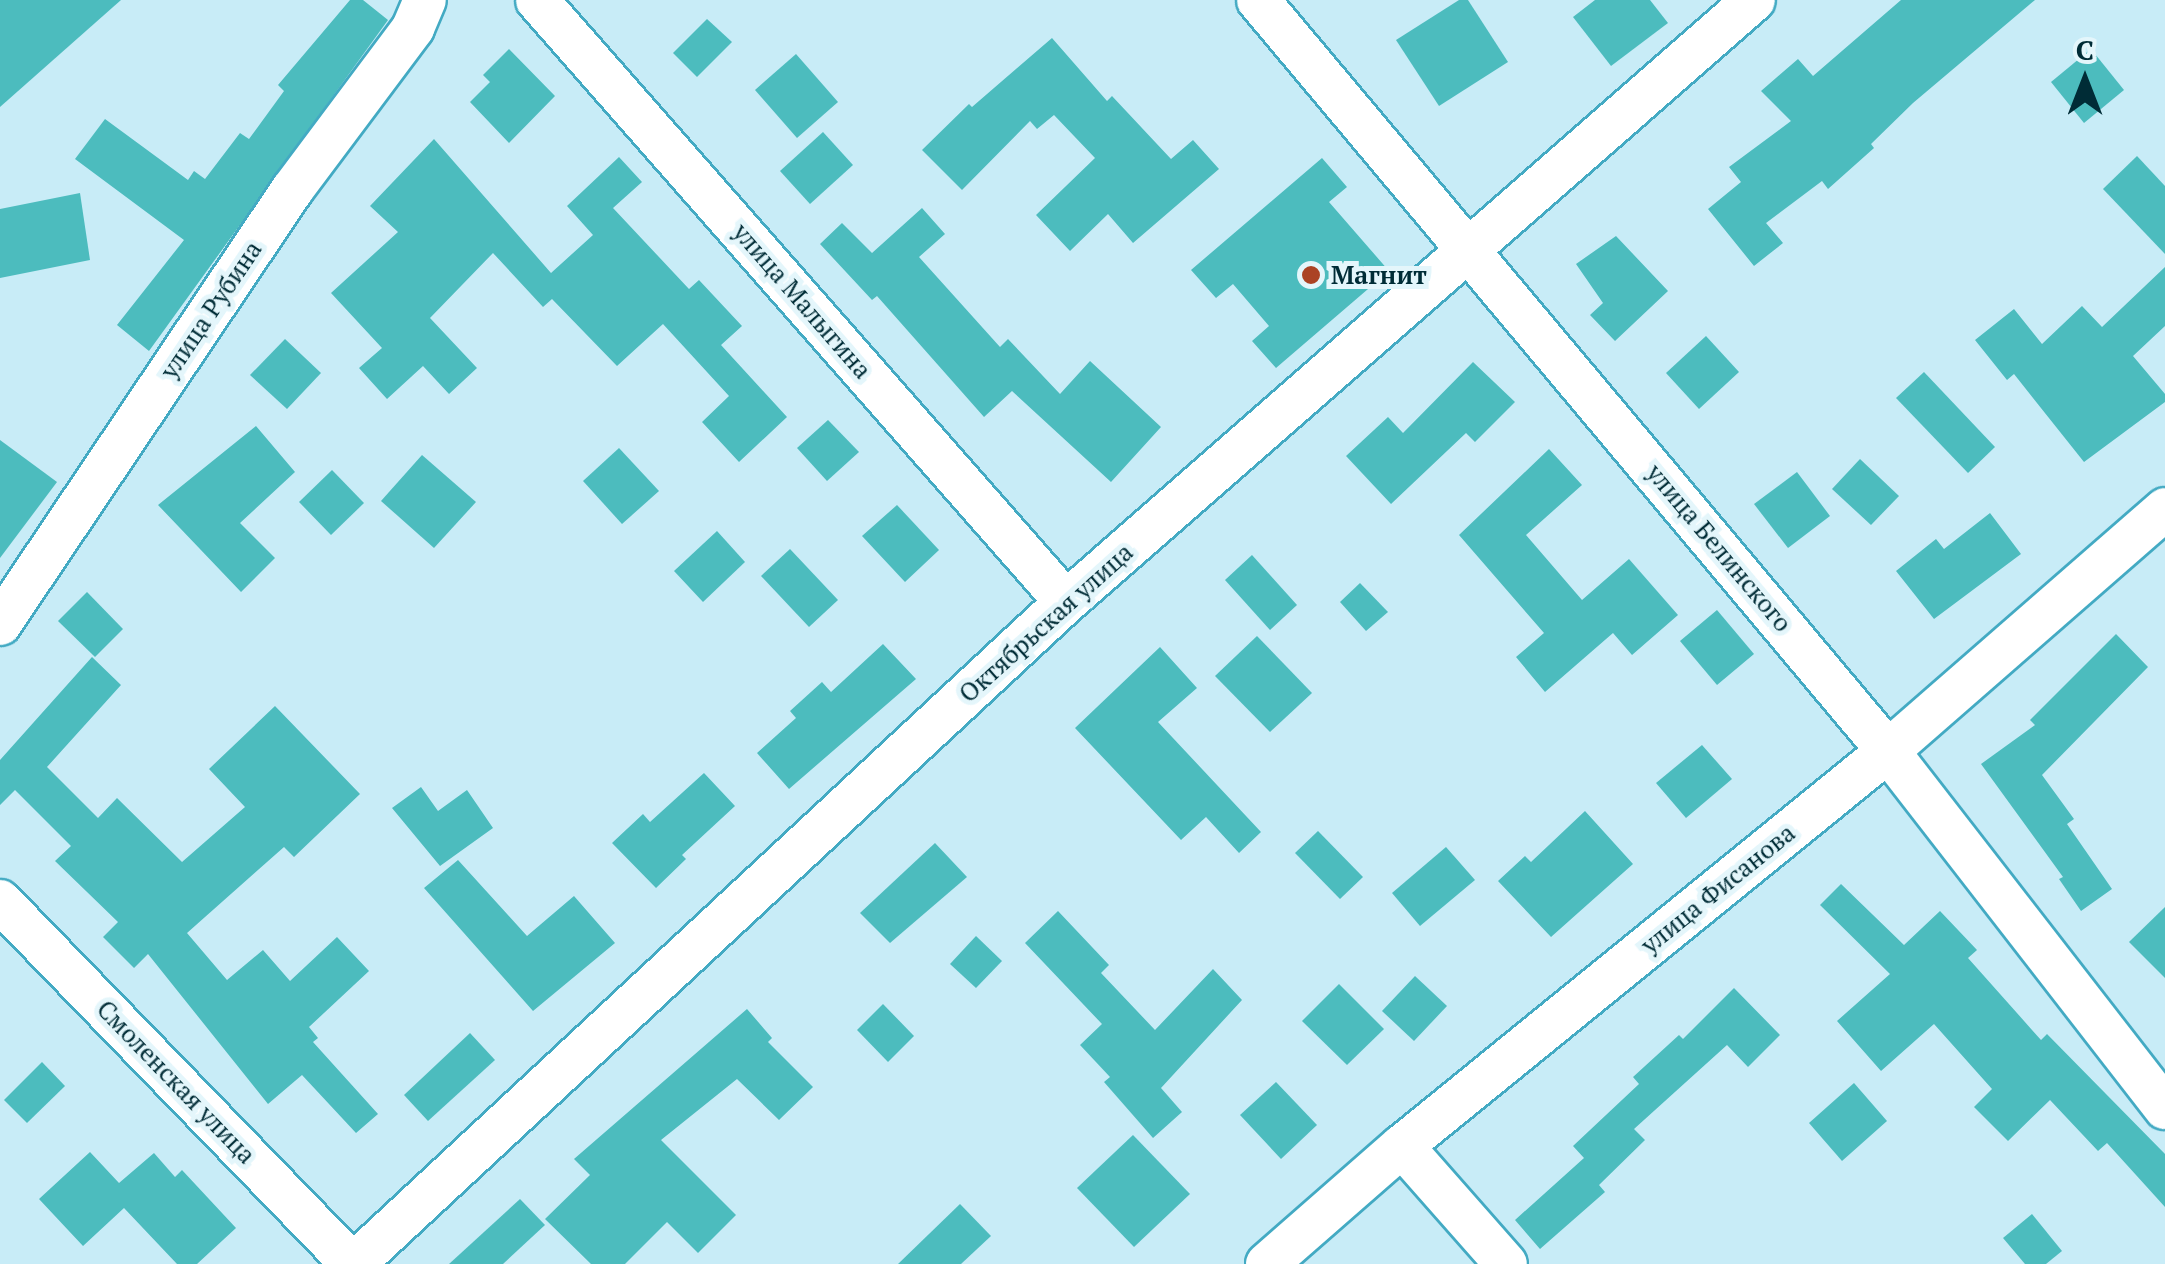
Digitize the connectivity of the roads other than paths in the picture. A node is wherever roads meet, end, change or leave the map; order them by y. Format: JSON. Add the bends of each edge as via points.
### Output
{"nodes":[{"id":1,"x":424,"y":0,"type":"edge"},
{"id":2,"x":537,"y":0,"type":"edge"},
{"id":3,"x":1258,"y":0,"type":"edge"},
{"id":4,"x":1754,"y":0,"type":"edge"},
{"id":5,"x":1470,"y":251,"type":"junction"},
{"id":6,"x":2165,"y":508,"type":"edge"},
{"id":7,"x":1066,"y":602,"type":"junction"},
{"id":8,"x":0,"y":624,"type":"edge"},
{"id":9,"x":1888,"y":751,"type":"junction"},
{"id":10,"x":0,"y":901,"type":"edge"},
{"id":11,"x":2165,"y":1108,"type":"edge"},
{"id":12,"x":1402,"y":1146,"type":"junction"},
{"id":13,"x":353,"y":1264,"type":"edge"},
{"id":14,"x":1267,"y":1264,"type":"edge"},
{"id":15,"x":1506,"y":1264,"type":"edge"}],
"edges":[{"from":1,"to":8,"type":"street","name":"улица Рубина","via":[[414,28],[292,190]]},
{"from":2,"to":7,"type":"street","name":"улица Малыгина"},
{"from":3,"to":5,"type":"street","name":"улица Белинского"},
{"from":4,"to":5,"type":"street","name":"Октябрьская улица"},
{"from":5,"to":7,"type":"street","name":"Октябрьская улица"},
{"from":5,"to":9,"type":"street","name":"улица Белинского"},
{"from":6,"to":9,"type":"street","name":"улица Фисанова"},
{"from":7,"to":13,"type":"street","name":"Октябрьская улица"},
{"from":9,"to":11,"type":"street","name":"улица Белинского"},
{"from":9,"to":12,"type":"street","name":"улица Фисанова"},
{"from":10,"to":13,"type":"street","name":"Смоленская улица"},
{"from":12,"to":14,"type":"street","name":"улица Фисанова"},
{"from":12,"to":15,"type":"street"}]}
